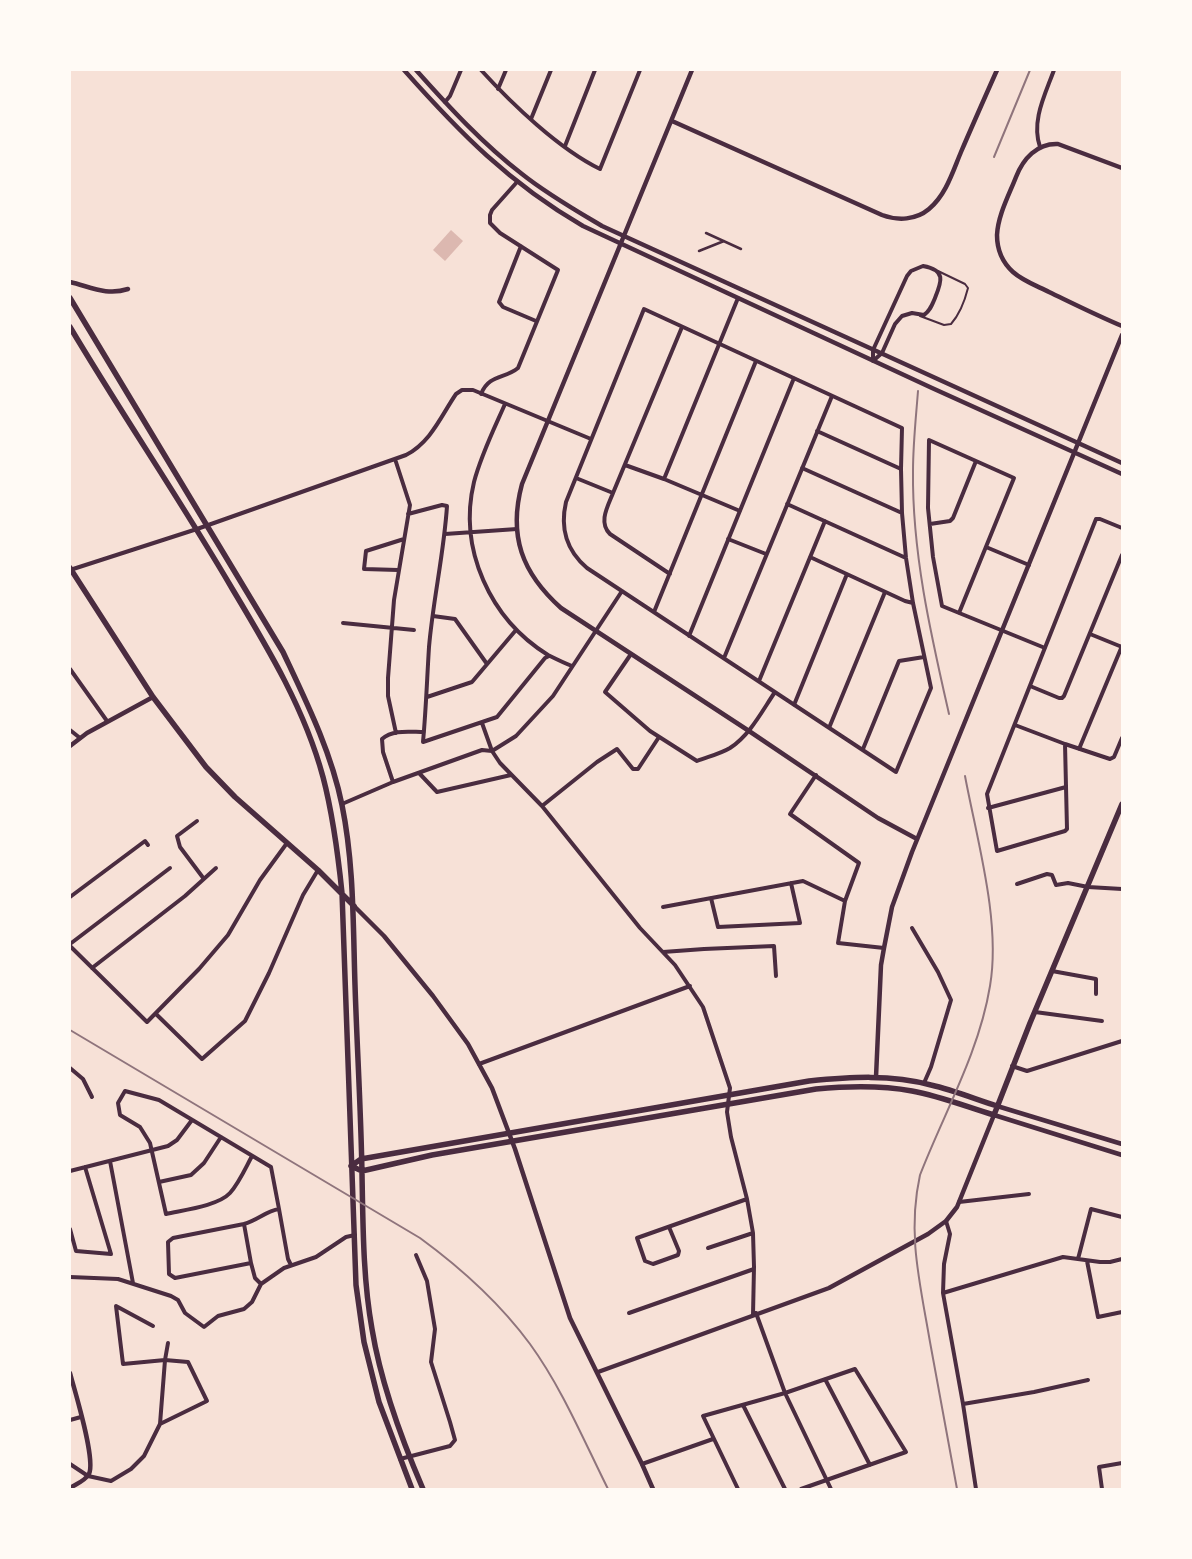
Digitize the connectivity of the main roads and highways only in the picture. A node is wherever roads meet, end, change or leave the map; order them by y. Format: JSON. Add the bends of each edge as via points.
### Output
{"nodes":[{"id":1,"x":70,"y":298,"type":"edge"},
{"id":2,"x":70,"y":327,"type":"edge"},
{"id":3,"x":70,"y":569,"type":"edge"},
{"id":4,"x":1122,"y":804,"type":"edge"},
{"id":5,"x":342,"y":893,"type":"junction"},
{"id":6,"x":354,"y":906,"type":"junction"},
{"id":7,"x":997,"y":1106,"type":"junction"},
{"id":8,"x":361,"y":1159,"type":"junction"},
{"id":9,"x":351,"y":1166,"type":"junction"},
{"id":10,"x":362,"y":1171,"type":"junction"},
{"id":11,"x":412,"y":1489,"type":"edge"},
{"id":12,"x":423,"y":1489,"type":"edge"}],
"edges":[{"from":1,"to":6,"type":"highway","via":[[282,652],[309,705],[342,804]]},
{"from":2,"to":5,"type":"highway","via":[[270,651],[302,718],[323,777]]},
{"from":3,"to":5,"type":"highway","via":[[153,697],[217,780]]},
{"from":4,"to":7,"type":"highway"},
{"from":5,"to":6,"type":"highway"},
{"from":5,"to":9,"type":"highway"},
{"from":6,"to":8,"type":"highway"},
{"from":7,"to":8,"type":"highway","via":[[924,1083],[846,1077]]},
{"from":7,"to":10,"type":"highway","via":[[994,1115],[929,1094],[893,1088],[849,1086],[816,1089],[432,1155]]},
{"from":8,"to":9,"type":"highway"},
{"from":8,"to":10,"type":"highway"},
{"from":9,"to":10,"type":"highway"},
{"from":9,"to":11,"type":"highway","via":[[356,1285],[364,1342],[379,1402]]},
{"from":10,"to":12,"type":"highway","via":[[367,1289],[377,1359],[409,1457]]}]}
